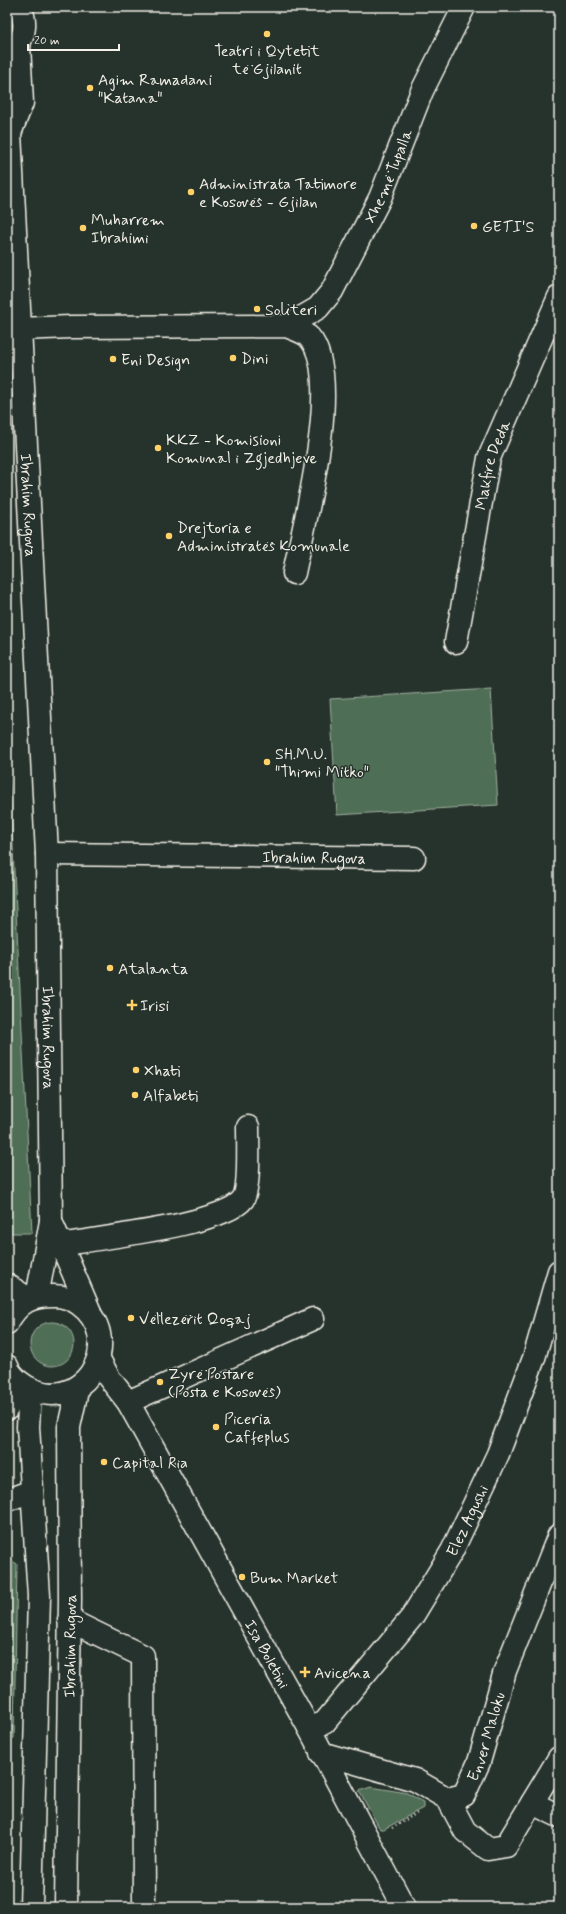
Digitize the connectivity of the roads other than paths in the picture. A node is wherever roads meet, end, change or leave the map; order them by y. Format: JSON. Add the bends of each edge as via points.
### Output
{"nodes":[{"id":1,"x":20,"y":7,"type":"edge"},
{"id":2,"x":464,"y":7,"type":"edge"},
{"id":3,"x":13,"y":51,"type":"edge"},
{"id":4,"x":8,"y":131,"type":"edge"},
{"id":5,"x":559,"y":297,"type":"edge"},
{"id":6,"x":287,"y":326,"type":"junction"},
{"id":7,"x":20,"y":329,"type":"junction"},
{"id":8,"x":294,"y":573,"type":"dead end"},
{"id":9,"x":456,"y":642,"type":"dead end"},
{"id":10,"x":47,"y":854,"type":"junction"},
{"id":11,"x":414,"y":858,"type":"dead end"},
{"id":12,"x":248,"y":1126,"type":"dead end"},
{"id":13,"x":51,"y":1221,"type":"junction"},
{"id":14,"x":60,"y":1245,"type":"junction"},
{"id":15,"x":559,"y":1272,"type":"edge"},
{"id":16,"x":7,"y":1285,"type":"edge"},
{"id":17,"x":33,"y":1298,"type":"junction"},
{"id":18,"x":91,"y":1315,"type":"junction"},
{"id":19,"x":313,"y":1319,"type":"dead end"},
{"id":20,"x":7,"y":1323,"type":"edge"},
{"id":21,"x":99,"y":1359,"type":"junction"},
{"id":22,"x":19,"y":1379,"type":"edge"},
{"id":23,"x":78,"y":1386,"type":"junction"},
{"id":24,"x":128,"y":1402,"type":"junction"},
{"id":25,"x":7,"y":1409,"type":"edge"},
{"id":26,"x":32,"y":1491,"type":"junction"},
{"id":27,"x":7,"y":1500,"type":"edge"},
{"id":28,"x":559,"y":1535,"type":"edge"},
{"id":29,"x":69,"y":1620,"type":"junction"},
{"id":30,"x":309,"y":1728,"type":"junction"},
{"id":31,"x":321,"y":1753,"type":"junction"},
{"id":32,"x":559,"y":1758,"type":"edge"},
{"id":33,"x":446,"y":1798,"type":"junction"},
{"id":34,"x":532,"y":1803,"type":"junction"},
{"id":35,"x":559,"y":1816,"type":"edge"},
{"id":36,"x":32,"y":1907,"type":"edge"},
{"id":37,"x":66,"y":1907,"type":"edge"},
{"id":38,"x":144,"y":1907,"type":"edge"},
{"id":39,"x":404,"y":1907,"type":"edge"}],
"edges":[{"from":1,"to":3,"type":"street","name":"Ibrahim Rugova","via":[[24,15],[24,30]]},
{"from":2,"to":6,"type":"street","name":"Xhemë Tupalla","via":[[422,91],[380,198],[332,291],[318,308]]},
{"from":3,"to":4,"type":"street","name":"Ibrahim Rugova","via":[[22,103]]},
{"from":4,"to":7,"type":"street","name":"Ibrahim Rugova"},
{"from":5,"to":9,"type":"street","name":"Makfire Deda","via":[[489,458]]},
{"from":6,"to":7,"type":"street","via":[[71,326]]},
{"from":6,"to":8,"type":"street","via":[[308,337],[320,357],[323,393],[320,446]]},
{"from":7,"to":10,"type":"street","name":"Ibrahim Rugova"},
{"from":10,"to":11,"type":"street","name":"Ibrahim Rugova"},
{"from":10,"to":13,"type":"street","name":"Ibrahim Rugova"},
{"from":12,"to":14,"type":"street","via":[[247,1187],[243,1199],[225,1212],[159,1229]]},
{"from":13,"to":14,"type":"street","name":"Ibrahim Rugova"},
{"from":13,"to":17,"type":"street","name":"Ibrahim Rugova"},
{"from":14,"to":18,"type":"street","name":"Ibrahim Rugova"},
{"from":15,"to":30,"type":"street","name":"Elez Agushi","via":[[534,1358],[498,1454],[452,1551],[412,1617],[324,1723]]},
{"from":16,"to":17,"type":"street"},
{"from":17,"to":18,"type":"street","name":"Ibrahim Rugova","via":[[67,1298]]},
{"from":17,"to":20,"type":"street","via":[[17,1309]]},
{"from":18,"to":21,"type":"street","name":"Ibrahim Rugova","via":[[100,1336]]},
{"from":19,"to":24,"type":"street"},
{"from":21,"to":23,"type":"street","name":"Ibrahim Rugova","via":[[87,1378]]},
{"from":21,"to":24,"type":"street","name":"Isa Boletini","via":[[109,1378]]},
{"from":22,"to":23,"type":"street","name":"Ibrahim Rugova","via":[[40,1393],[60,1393]]},
{"from":22,"to":25,"type":"street"},
{"from":22,"to":26,"type":"street","name":"Ibrahim Rugova","via":[[28,1427]]},
{"from":23,"to":29,"type":"street","name":"Ibrahim Rugova","via":[[69,1427]]},
{"from":24,"to":30,"type":"street","name":"Isa Boletini"},
{"from":26,"to":27,"type":"street"},
{"from":26,"to":36,"type":"street","name":"Ibrahim Rugova","via":[[39,1596]]},
{"from":28,"to":33,"type":"street","name":"Enver Maloku","via":[[505,1671],[478,1762],[464,1795]]},
{"from":29,"to":37,"type":"street","name":"Ibrahim Rugova"},
{"from":29,"to":38,"type":"street","via":[[143,1656]]},
{"from":30,"to":31,"type":"street","name":"Isa Boletini"},
{"from":31,"to":33,"type":"street","via":[[415,1780]]},
{"from":31,"to":39,"type":"street","name":"Isa Boletini"},
{"from":32,"to":34,"type":"street"},
{"from":33,"to":34,"type":"street","via":[[465,1831],[488,1849],[506,1846]]},
{"from":34,"to":35,"type":"street"}]}
